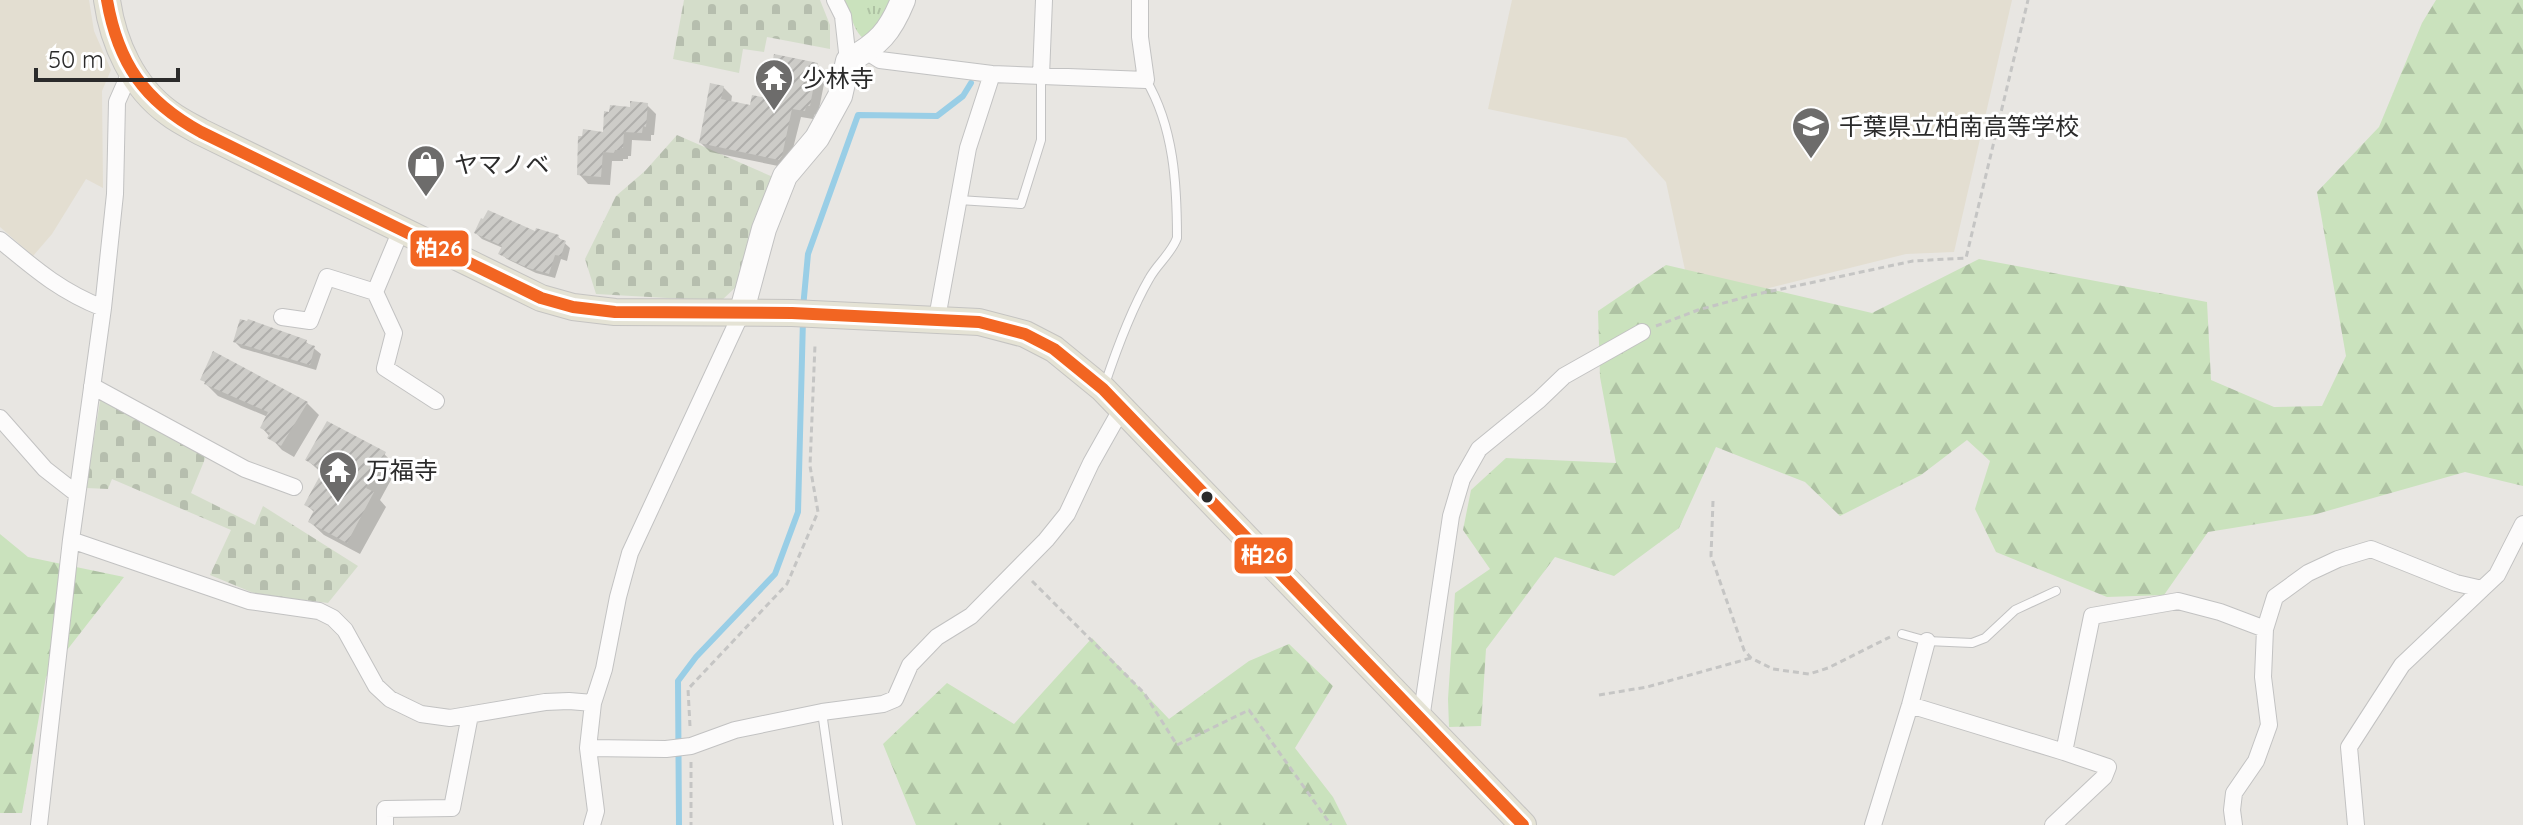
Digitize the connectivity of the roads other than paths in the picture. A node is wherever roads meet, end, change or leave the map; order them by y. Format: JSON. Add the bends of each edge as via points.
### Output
{"nodes":[{"id":1,"x":107,"y":0,"type":"edge"},
{"id":2,"x":835,"y":0,"type":"edge"},
{"id":3,"x":903,"y":0,"type":"edge"},
{"id":4,"x":1044,"y":0,"type":"edge"},
{"id":5,"x":1140,"y":0,"type":"edge"},
{"id":6,"x":857,"y":56,"type":"junction"},
{"id":7,"x":131,"y":70,"type":"junction"},
{"id":8,"x":992,"y":74,"type":"junction"},
{"id":9,"x":1041,"y":76,"type":"junction"},
{"id":10,"x":1146,"y":80,"type":"junction"},
{"id":11,"x":959,"y":200,"type":"junction"},
{"id":12,"x":401,"y":230,"type":"junction"},
{"id":13,"x":0,"y":240,"type":"edge"},
{"id":14,"x":375,"y":292,"type":"junction"},
{"id":15,"x":103,"y":308,"type":"junction"},
{"id":16,"x":741,"y":314,"type":"junction"},
{"id":17,"x":282,"y":317,"type":"dead end"},
{"id":18,"x":937,"y":318,"type":"junction"},
{"id":19,"x":1642,"y":332,"type":"road end"},
{"id":20,"x":92,"y":386,"type":"junction"},
{"id":21,"x":1103,"y":389,"type":"junction"},
{"id":22,"x":436,"y":401,"type":"dead end"},
{"id":23,"x":1122,"y":408,"type":"junction"},
{"id":24,"x":1,"y":421,"type":"edge"},
{"id":25,"x":294,"y":487,"type":"dead end"},
{"id":26,"x":77,"y":494,"type":"junction"},
{"id":27,"x":2523,"y":524,"type":"edge"},
{"id":28,"x":71,"y":540,"type":"junction"},
{"id":29,"x":2482,"y":589,"type":"junction"},
{"id":30,"x":2056,"y":591,"type":"dead end"},
{"id":31,"x":2265,"y":629,"type":"junction"},
{"id":32,"x":1902,"y":634,"type":"road end"},
{"id":33,"x":1927,"y":641,"type":"junction"},
{"id":34,"x":593,"y":703,"type":"junction"},
{"id":35,"x":1910,"y":705,"type":"junction"},
{"id":36,"x":822,"y":712,"type":"junction"},
{"id":37,"x":470,"y":715,"type":"junction"},
{"id":38,"x":1421,"y":719,"type":"junction"},
{"id":39,"x":588,"y":748,"type":"junction"},
{"id":40,"x":2064,"y":752,"type":"junction"},
{"id":41,"x":39,"y":825,"type":"edge"},
{"id":42,"x":385,"y":825,"type":"edge"},
{"id":43,"x":592,"y":825,"type":"edge"},
{"id":44,"x":838,"y":825,"type":"edge"},
{"id":45,"x":1523,"y":825,"type":"edge"},
{"id":46,"x":1873,"y":825,"type":"edge"},
{"id":47,"x":2053,"y":825,"type":"edge"},
{"id":48,"x":2234,"y":825,"type":"edge"},
{"id":49,"x":2356,"y":825,"type":"edge"}],
"edges":[{"from":1,"to":7,"type":"main road","via":[[118,46]]},
{"from":2,"to":6,"type":"street"},
{"from":3,"to":6,"type":"street","via":[[892,27]]},
{"from":4,"to":9,"type":"street"},
{"from":5,"to":10,"type":"street"},
{"from":6,"to":8,"type":"street"},
{"from":6,"to":16,"type":"street","via":[[817,138],[785,176]]},
{"from":7,"to":12,"type":"main road","via":[[168,112],[201,132]]},
{"from":7,"to":15,"type":"street","via":[[117,102],[115,194]]},
{"from":8,"to":9,"type":"street"},
{"from":8,"to":11,"type":"street","via":[[968,148]]},
{"from":9,"to":10,"type":"street"},
{"from":9,"to":11,"type":"lane","via":[[1041,140],[1021,204]]},
{"from":10,"to":21,"type":"lane","via":[[1174,161],[1177,238],[1139,296]]},
{"from":11,"to":18,"type":"street"},
{"from":12,"to":14,"type":"street"},
{"from":12,"to":16,"type":"main road","via":[[541,298],[573,307]]},
{"from":13,"to":15,"type":"street","via":[[55,285]]},
{"from":14,"to":17,"type":"street","via":[[327,277],[310,321]]},
{"from":14,"to":22,"type":"street","via":[[394,333],[385,368]]},
{"from":15,"to":20,"type":"street"},
{"from":16,"to":18,"type":"main road"},
{"from":16,"to":34,"type":"street","via":[[630,553]]},
{"from":18,"to":21,"type":"main road","via":[[1025,334],[1054,349]]},
{"from":19,"to":38,"type":"street","via":[[1564,376],[1479,449],[1462,479],[1451,516]]},
{"from":20,"to":25,"type":"street","via":[[245,469]]},
{"from":20,"to":26,"type":"street"},
{"from":21,"to":23,"type":"main road"},
{"from":23,"to":36,"type":"street","via":[[1067,514],[971,616],[937,637],[910,665],[895,699]]},
{"from":23,"to":38,"type":"main road"},
{"from":24,"to":26,"type":"street","via":[[45,469]]},
{"from":26,"to":28,"type":"street"},
{"from":27,"to":29,"type":"street","via":[[2497,575]]},
{"from":28,"to":37,"type":"street","via":[[249,601],[319,611],[345,630],[376,686],[390,699],[421,714]]},
{"from":28,"to":41,"type":"street"},
{"from":29,"to":31,"type":"street","via":[[2371,549],[2308,573],[2275,597]]},
{"from":29,"to":49,"type":"street","via":[[2402,665],[2349,747]]},
{"from":30,"to":33,"type":"lane","via":[[2015,610],[1985,638],[1972,643]]},
{"from":31,"to":40,"type":"street","via":[[2178,601],[2092,616]]},
{"from":31,"to":48,"type":"street","via":[[2269,725],[2256,761],[2234,793]]},
{"from":32,"to":33,"type":"lane"},
{"from":33,"to":35,"type":"street"},
{"from":34,"to":37,"type":"street","via":[[545,702]]},
{"from":34,"to":39,"type":"street"},
{"from":35,"to":40,"type":"street"},
{"from":35,"to":46,"type":"street"},
{"from":36,"to":39,"type":"street","via":[[735,730],[691,746]]},
{"from":36,"to":44,"type":"lane"},
{"from":37,"to":42,"type":"street","via":[[452,808],[385,809]]},
{"from":38,"to":45,"type":"main road"},
{"from":39,"to":43,"type":"street","via":[[596,811]]},
{"from":40,"to":47,"type":"street","via":[[2108,767]]}]}
